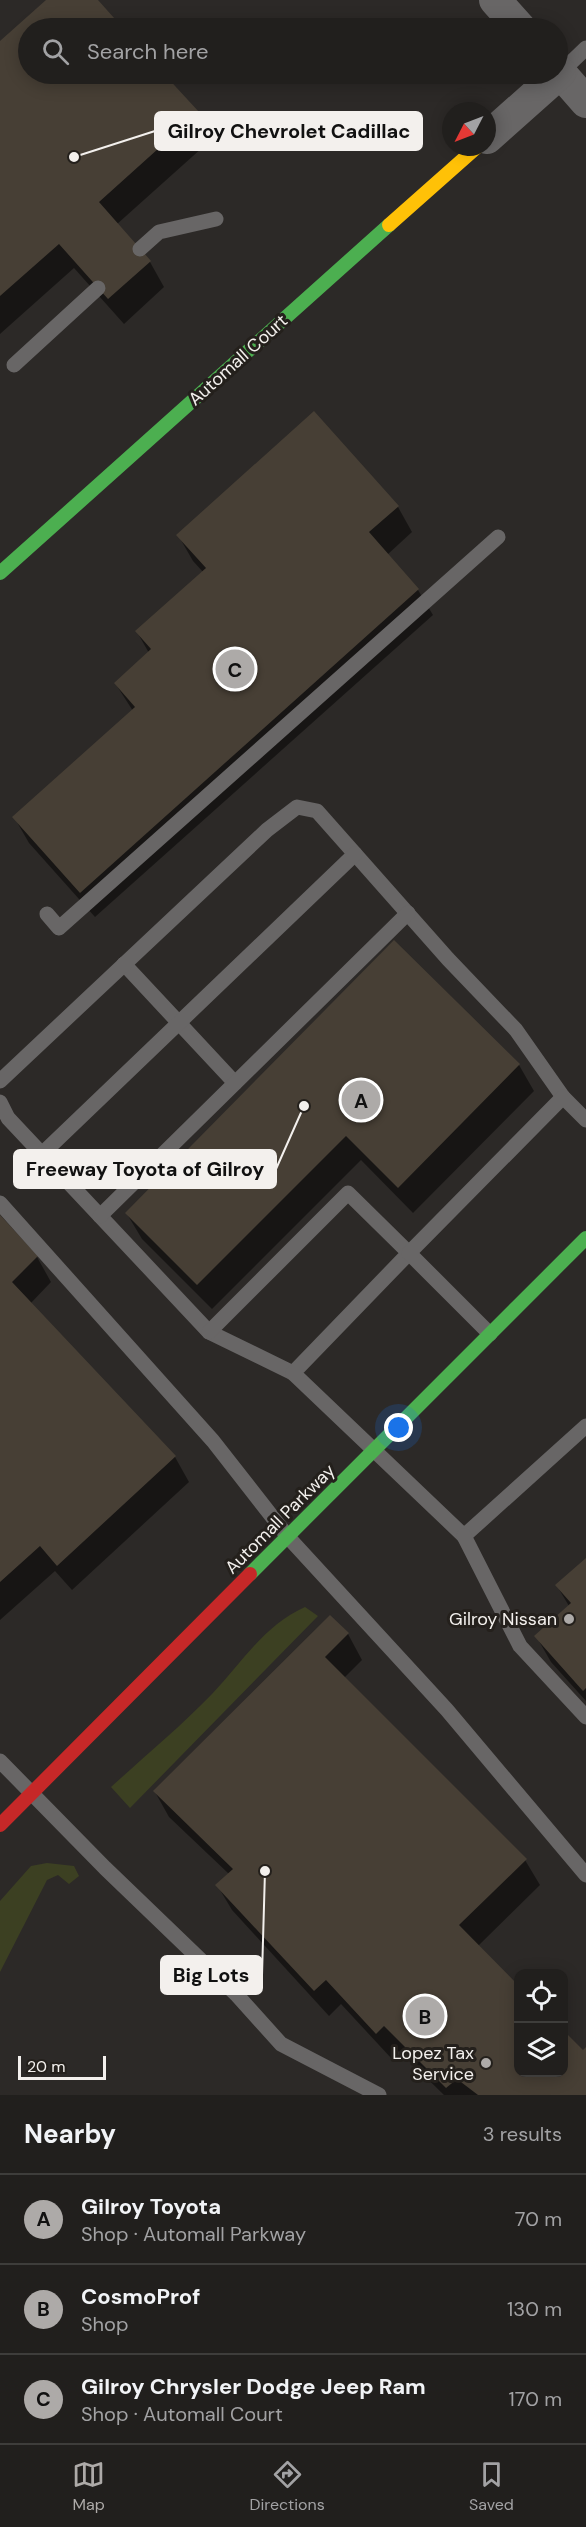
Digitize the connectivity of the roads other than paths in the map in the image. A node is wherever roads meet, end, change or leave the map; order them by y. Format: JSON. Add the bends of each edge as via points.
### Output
{"nodes":[{"id":1,"x":495,"y":0,"type":"edge"},
{"id":2,"x":511,"y":18,"type":"edge"},
{"id":3,"x":586,"y":48,"type":"edge"},
{"id":4,"x":568,"y":63,"type":"edge"},
{"id":5,"x":568,"y":81,"type":"edge"},
{"id":6,"x":545,"y":84,"type":"edge"},
{"id":7,"x":586,"y":102,"type":"edge"},
{"id":8,"x":496,"y":130,"type":"edge"},
{"id":9,"x":467,"y":156,"type":"edge"},
{"id":10,"x":216,"y":219,"type":"dead end"},
{"id":11,"x":140,"y":249,"type":"dead end"},
{"id":12,"x":98,"y":288,"type":"dead end"},
{"id":13,"x":14,"y":365,"type":"dead end"},
{"id":14,"x":498,"y":537,"type":"dead end"},
{"id":15,"x":0,"y":573,"type":"edge"},
{"id":16,"x":355,"y":854,"type":"junction"},
{"id":17,"x":408,"y":913,"type":"junction"},
{"id":18,"x":47,"y":914,"type":"dead end"},
{"id":19,"x":124,"y":964,"type":"junction"},
{"id":20,"x":179,"y":1023,"type":"junction"},
{"id":21,"x":0,"y":1081,"type":"edge"},
{"id":22,"x":235,"y":1083,"type":"junction"},
{"id":23,"x":563,"y":1097,"type":"junction"},
{"id":24,"x":0,"y":1102,"type":"edge"},
{"id":25,"x":586,"y":1120,"type":"edge"},
{"id":26,"x":42,"y":1154,"type":"junction"},
{"id":27,"x":0,"y":1203,"type":"edge"},
{"id":28,"x":100,"y":1216,"type":"junction"},
{"id":29,"x":583,"y":1248,"type":"edge"},
{"id":30,"x":409,"y":1253,"type":"junction"},
{"id":31,"x":209,"y":1332,"type":"junction"},
{"id":32,"x":490,"y":1334,"type":"junction"},
{"id":33,"x":293,"y":1373,"type":"junction"},
{"id":34,"x":586,"y":1426,"type":"edge"},
{"id":35,"x":374,"y":1451,"type":"junction"},
{"id":36,"x":464,"y":1536,"type":"junction"},
{"id":37,"x":288,"y":1537,"type":"junction"},
{"id":38,"x":586,"y":1718,"type":"edge"},
{"id":39,"x":0,"y":1761,"type":"edge"},
{"id":40,"x":32,"y":1794,"type":"junction"},
{"id":41,"x":0,"y":1825,"type":"edge"},
{"id":42,"x":586,"y":1875,"type":"edge"},
{"id":43,"x":379,"y":2095,"type":"edge"}],
"edges":[{"from":1,"to":2,"type":"street"},
{"from":3,"to":4,"type":"lane"},
{"from":5,"to":7,"type":"street"},
{"from":6,"to":8,"type":"street"},
{"from":9,"to":15,"type":"street","name":"Automall Court"},
{"from":10,"to":11,"type":"lane","via":[[159,232]]},
{"from":12,"to":13,"type":"lane"},
{"from":14,"to":18,"type":"lane","via":[[59,928]]},
{"from":16,"to":17,"type":"lane"},
{"from":16,"to":19,"type":"lane","via":[[317,811],[297,807],[267,830]]},
{"from":16,"to":20,"type":"lane"},
{"from":17,"to":22,"type":"lane"},
{"from":17,"to":23,"type":"lane","via":[[516,1030]]},
{"from":19,"to":20,"type":"lane"},
{"from":19,"to":21,"type":"lane"},
{"from":20,"to":22,"type":"lane"},
{"from":20,"to":26,"type":"lane"},
{"from":22,"to":28,"type":"lane"},
{"from":23,"to":25,"type":"lane"},
{"from":23,"to":30,"type":"lane"},
{"from":24,"to":26,"type":"lane","via":[[8,1118]]},
{"from":26,"to":28,"type":"lane"},
{"from":27,"to":37,"type":"lane","via":[[213,1441]]},
{"from":28,"to":31,"type":"lane"},
{"from":29,"to":32,"type":"street","name":"Automall Parkway"},
{"from":30,"to":31,"type":"lane","via":[[348,1193]]},
{"from":30,"to":32,"type":"lane"},
{"from":30,"to":33,"type":"lane"},
{"from":31,"to":33,"type":"lane"},
{"from":32,"to":35,"type":"street","name":"Automall Parkway"},
{"from":33,"to":35,"type":"lane"},
{"from":34,"to":36,"type":"lane"},
{"from":35,"to":36,"type":"lane"},
{"from":35,"to":37,"type":"street","name":"Automall Parkway"},
{"from":36,"to":38,"type":"lane","via":[[519,1646]]},
{"from":37,"to":40,"type":"street","name":"Automall Parkway"},
{"from":37,"to":42,"type":"lane","via":[[447,1710]]},
{"from":39,"to":40,"type":"lane"},
{"from":40,"to":41,"type":"street","name":"Automall Parkway"},
{"from":40,"to":43,"type":"lane","via":[[236,1994],[281,2044]]}]}
